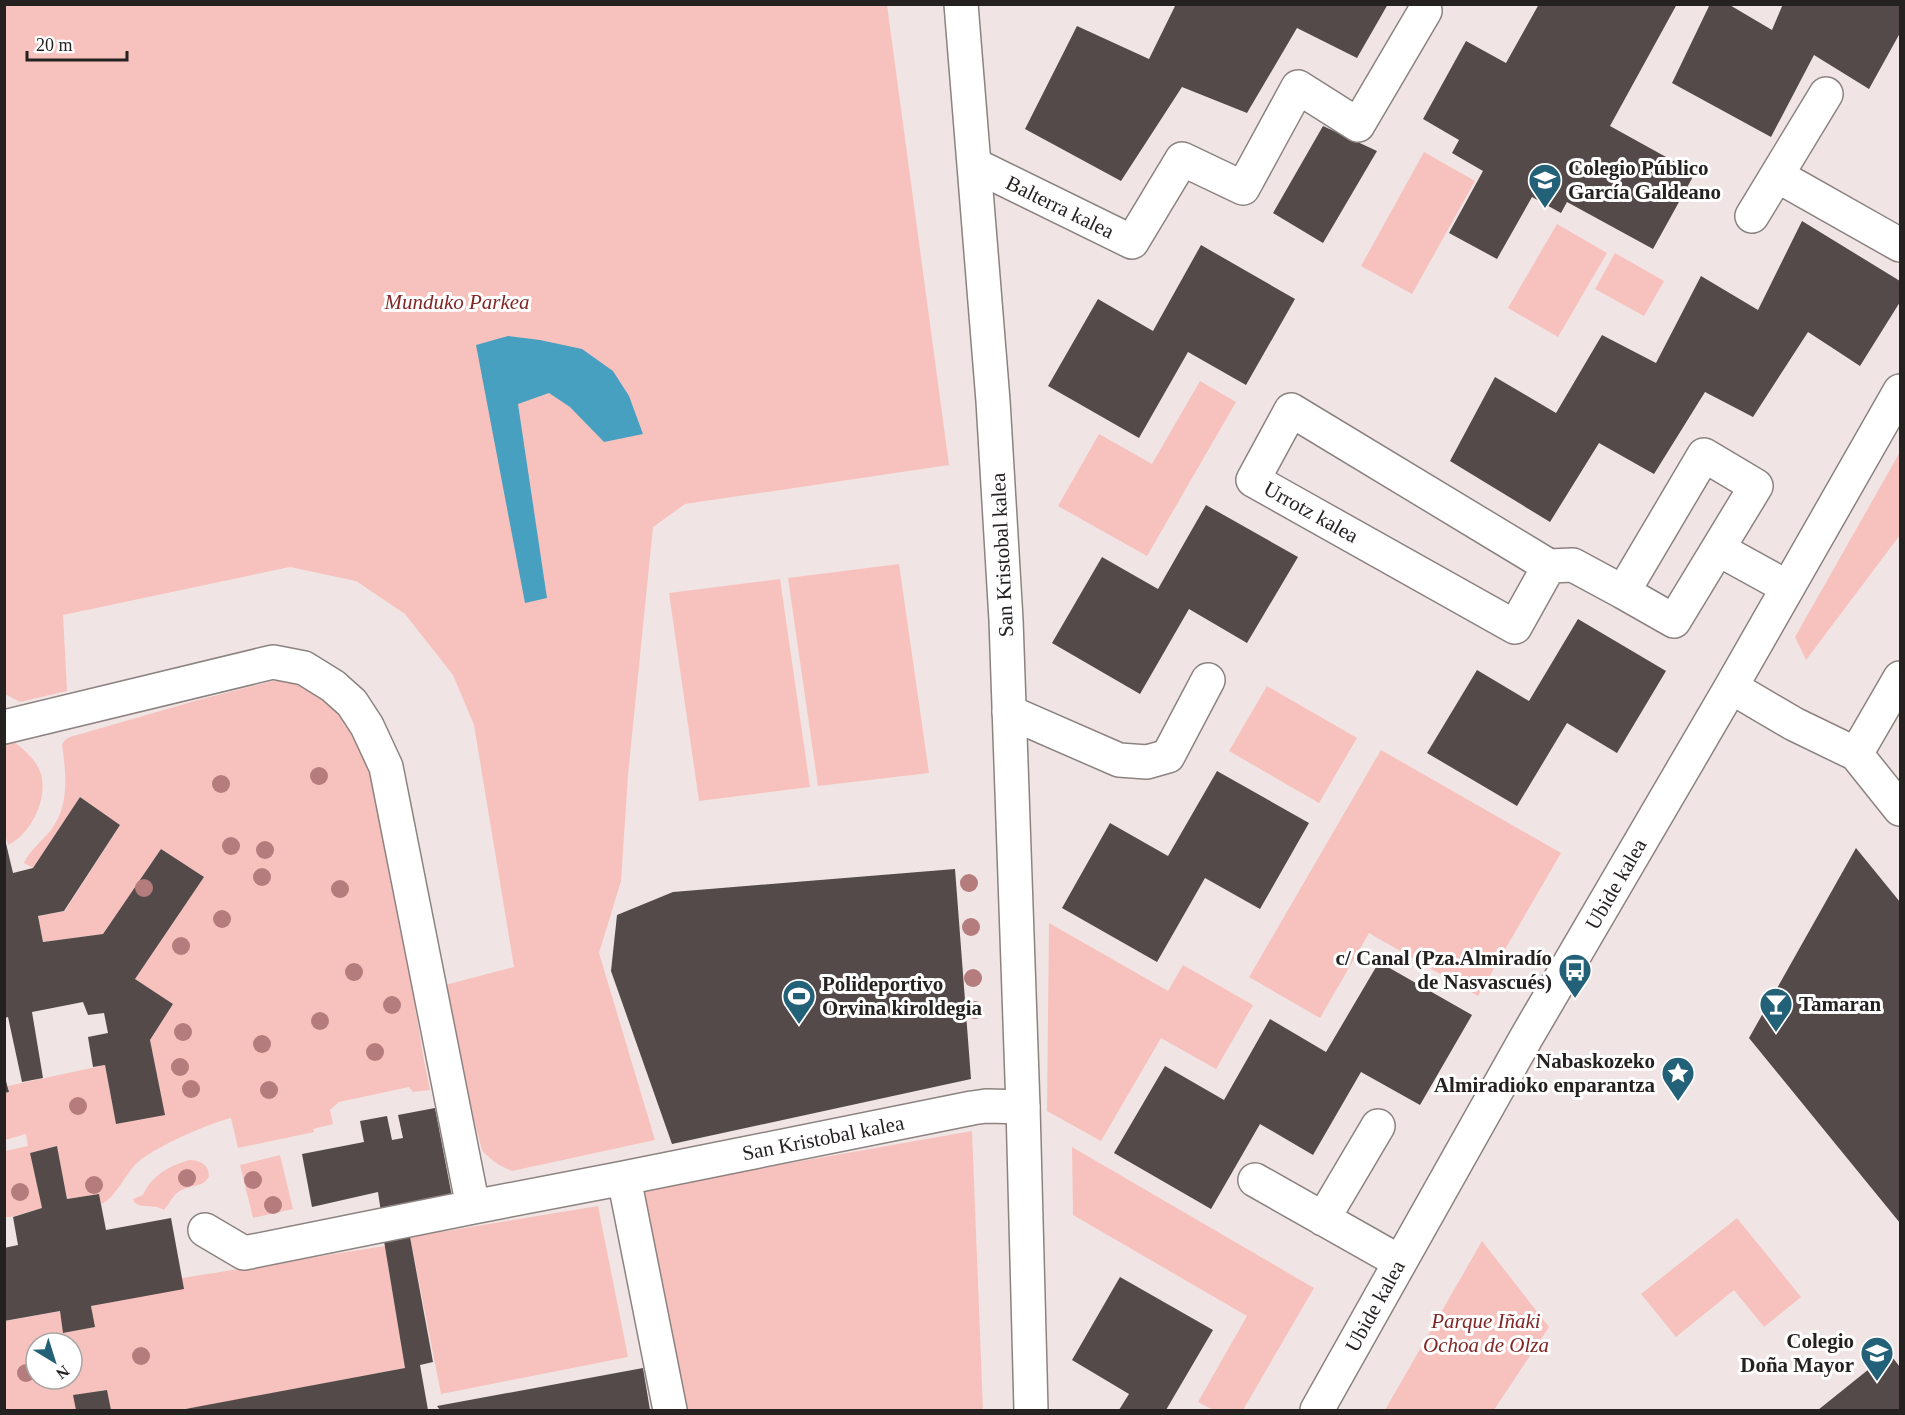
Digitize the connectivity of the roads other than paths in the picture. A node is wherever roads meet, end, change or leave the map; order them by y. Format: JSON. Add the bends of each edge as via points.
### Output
{"nodes":[{"id":1,"x":961,"y":4,"type":"edge"},
{"id":2,"x":1425,"y":10,"type":"dead end"},
{"id":3,"x":1826,"y":94,"type":"dead end"},
{"id":4,"x":975,"y":165,"type":"junction"},
{"id":5,"x":1778,"y":176,"type":"junction"},
{"id":6,"x":1752,"y":216,"type":"dead end"},
{"id":7,"x":1900,"y":245,"type":"edge"},
{"id":8,"x":1900,"y":391,"type":"edge"},
{"id":9,"x":1718,"y":549,"type":"junction"},
{"id":10,"x":1549,"y":566,"type":"junction"},
{"id":11,"x":1787,"y":587,"type":"junction"},
{"id":12,"x":1623,"y":592,"type":"junction"},
{"id":13,"x":1900,"y":678,"type":"edge"},
{"id":14,"x":1208,"y":680,"type":"dead end"},
{"id":15,"x":1731,"y":687,"type":"junction"},
{"id":16,"x":1009,"y":712,"type":"junction"},
{"id":17,"x":4,"y":727,"type":"edge"},
{"id":18,"x":1856,"y":753,"type":"junction"},
{"id":19,"x":1900,"y":809,"type":"edge"},
{"id":20,"x":1023,"y":1107,"type":"junction"},
{"id":21,"x":1378,"y":1126,"type":"dead end"},
{"id":22,"x":624,"y":1178,"type":"junction"},
{"id":23,"x":1255,"y":1180,"type":"dead end"},
{"id":24,"x":473,"y":1207,"type":"junction"},
{"id":25,"x":1323,"y":1219,"type":"junction"},
{"id":26,"x":205,"y":1230,"type":"dead end"},
{"id":27,"x":1400,"y":1262,"type":"junction"},
{"id":28,"x":670,"y":1410,"type":"edge"},
{"id":29,"x":1031,"y":1410,"type":"edge"},
{"id":30,"x":1317,"y":1410,"type":"edge"}],
"edges":[{"from":1,"to":4,"type":"street","name":"San Kristobal kalea"},
{"from":2,"to":4,"type":"street","name":"Balterra kalea","via":[[1358,124],[1298,87],[1243,188],[1182,159],[1132,242]]},
{"from":3,"to":5,"type":"street"},
{"from":4,"to":16,"type":"street","name":"San Kristobal kalea","via":[[993,401]]},
{"from":5,"to":6,"type":"street"},
{"from":5,"to":7,"type":"street"},
{"from":8,"to":11,"type":"street","name":"Ubide kalea"},
{"from":9,"to":11,"type":"street"},
{"from":9,"to":12,"type":"street","name":"Urrotz kalea","via":[[1674,621]]},
{"from":9,"to":12,"type":"street","name":"Urrotz kalea","via":[[1756,486],[1704,454]]},
{"from":10,"to":10,"type":"street","name":"Urrotz kalea","via":[[1291,410],[1253,480],[1515,627]]},
{"from":10,"to":12,"type":"street","name":"Urrotz kalea","via":[[1573,565]]},
{"from":11,"to":15,"type":"street","name":"Ubide kalea"},
{"from":13,"to":18,"type":"street"},
{"from":14,"to":16,"type":"street","via":[[1168,756],[1147,762],[1119,760]]},
{"from":15,"to":18,"type":"street","via":[[1794,724]]},
{"from":15,"to":27,"type":"street","name":"Ubide kalea"},
{"from":16,"to":20,"type":"street","name":"San Kristobal kalea"},
{"from":17,"to":24,"type":"street","via":[[273,662],[304,668],[352,703],[368,726],[386,767]]},
{"from":18,"to":19,"type":"street"},
{"from":20,"to":22,"type":"street","name":"San Kristobal kalea","via":[[972,1108]]},
{"from":20,"to":29,"type":"street","name":"San Kristobal kalea"},
{"from":21,"to":25,"type":"street"},
{"from":22,"to":24,"type":"street","name":"San Kristobal kalea"},
{"from":22,"to":28,"type":"street"},
{"from":23,"to":25,"type":"street"},
{"from":24,"to":26,"type":"street","name":"San Kristobal kalea","via":[[244,1253]]},
{"from":25,"to":27,"type":"street"},
{"from":27,"to":30,"type":"street","name":"Ubide kalea"}]}
